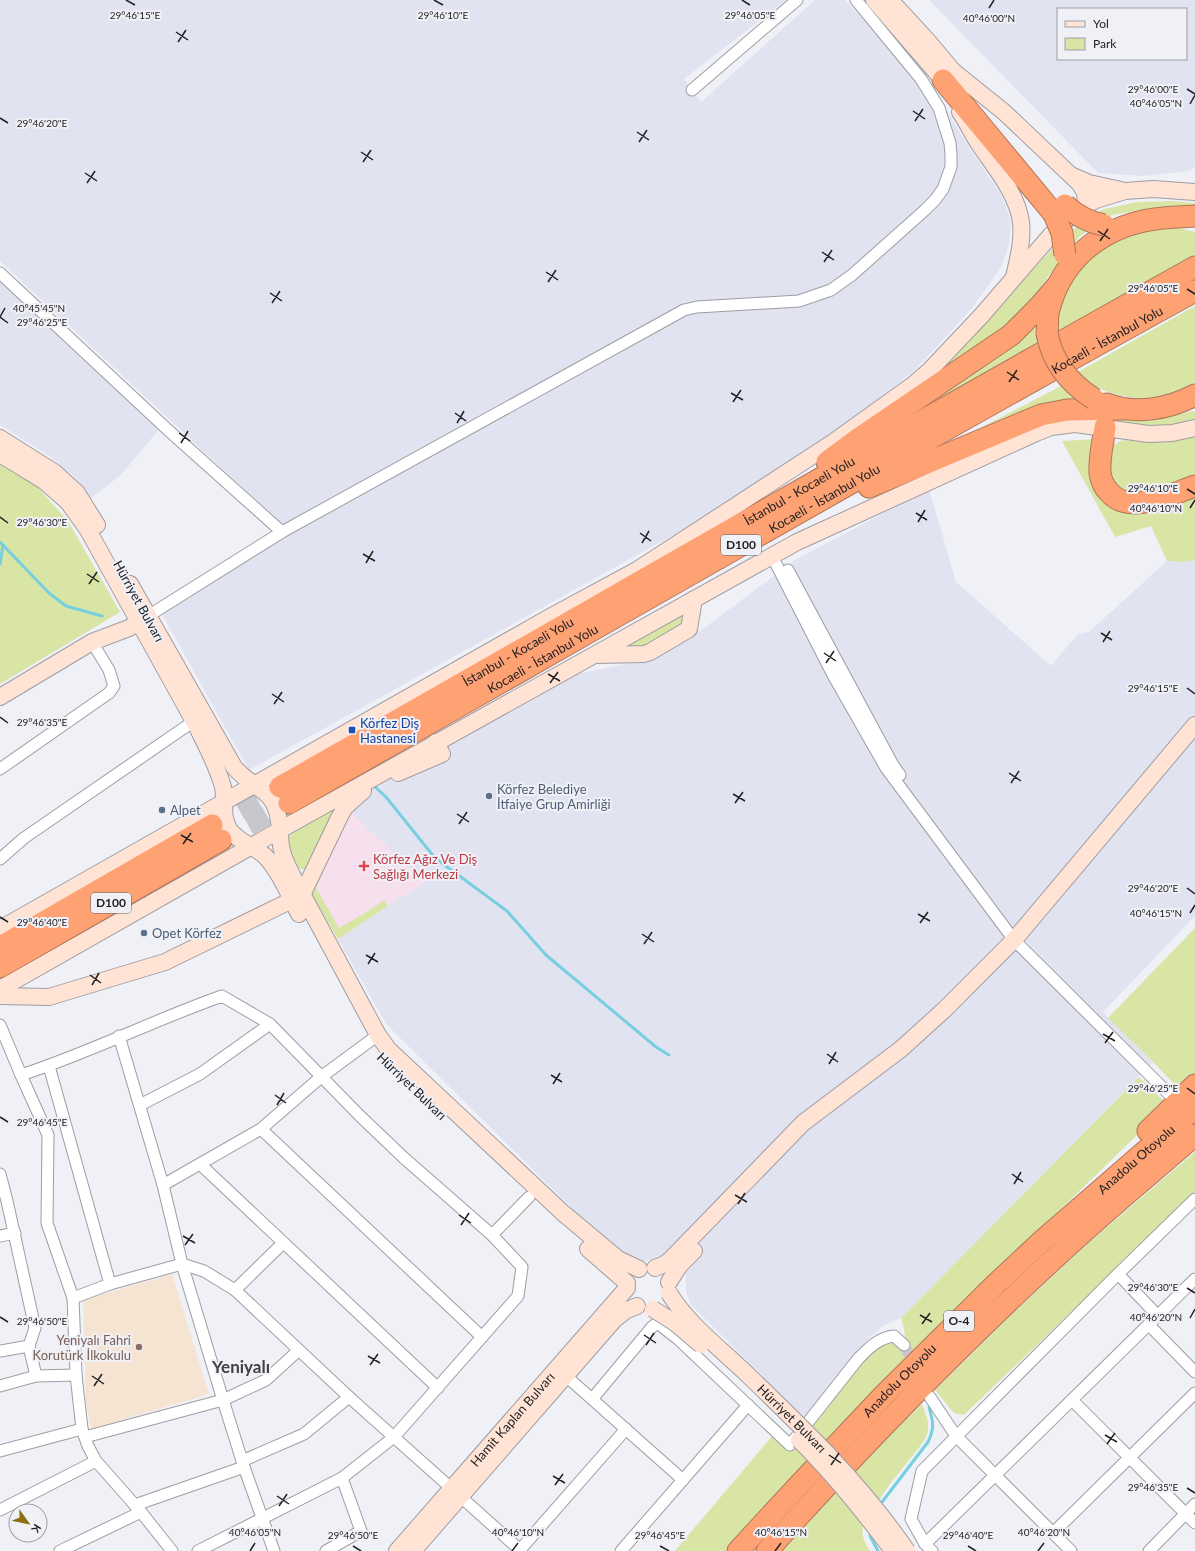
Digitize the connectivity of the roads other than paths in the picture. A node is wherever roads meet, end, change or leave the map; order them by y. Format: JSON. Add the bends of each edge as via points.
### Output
{"nodes":[{"id":1,"x":797,"y":0,"type":"edge"},
{"id":2,"x":856,"y":0,"type":"edge"},
{"id":3,"x":874,"y":0,"type":"edge"},
{"id":4,"x":890,"y":0,"type":"edge"},
{"id":5,"x":948,"y":76,"type":"junction"},
{"id":6,"x":692,"y":90,"type":"dead end"},
{"id":7,"x":989,"y":125,"type":"junction"},
{"id":8,"x":1072,"y":176,"type":"junction"},
{"id":9,"x":1125,"y":191,"type":"junction"},
{"id":10,"x":1195,"y":192,"type":"edge"},
{"id":11,"x":1086,"y":206,"type":"junction"},
{"id":12,"x":1190,"y":218,"type":"edge"},
{"id":13,"x":1021,"y":222,"type":"junction"},
{"id":14,"x":1134,"y":223,"type":"junction"},
{"id":15,"x":1044,"y":244,"type":"junction"},
{"id":16,"x":1195,"y":267,"type":"edge"},
{"id":17,"x":1063,"y":270,"type":"junction"},
{"id":18,"x":0,"y":273,"type":"edge"},
{"id":19,"x":1013,"y":280,"type":"junction"},
{"id":20,"x":1195,"y":291,"type":"edge"},
{"id":21,"x":1190,"y":400,"type":"edge"},
{"id":22,"x":1121,"y":409,"type":"junction"},
{"id":23,"x":1195,"y":422,"type":"edge"},
{"id":24,"x":1105,"y":427,"type":"junction"},
{"id":25,"x":1195,"y":428,"type":"edge"},
{"id":26,"x":0,"y":438,"type":"edge"},
{"id":27,"x":832,"y":444,"type":"junction"},
{"id":28,"x":0,"y":454,"type":"edge"},
{"id":29,"x":1195,"y":486,"type":"edge"},
{"id":30,"x":758,"y":514,"type":"junction"},
{"id":31,"x":282,"y":532,"type":"junction"},
{"id":32,"x":726,"y":532,"type":"junction"},
{"id":33,"x":744,"y":543,"type":"junction"},
{"id":34,"x":775,"y":554,"type":"junction"},
{"id":35,"x":637,"y":570,"type":"junction"},
{"id":36,"x":694,"y":599,"type":"junction"},
{"id":37,"x":143,"y":619,"type":"junction"},
{"id":38,"x":92,"y":642,"type":"junction"},
{"id":39,"x":593,"y":655,"type":"junction"},
{"id":40,"x":0,"y":697,"type":"edge"},
{"id":41,"x":194,"y":721,"type":"junction"},
{"id":42,"x":1195,"y":725,"type":"edge"},
{"id":43,"x":1195,"y":741,"type":"edge"},
{"id":44,"x":439,"y":748,"type":"junction"},
{"id":45,"x":0,"y":769,"type":"edge"},
{"id":46,"x":255,"y":785,"type":"junction"},
{"id":47,"x":284,"y":795,"type":"joint"},
{"id":48,"x":223,"y":804,"type":"junction"},
{"id":49,"x":280,"y":830,"type":"junction"},
{"id":50,"x":251,"y":846,"type":"junction"},
{"id":51,"x":0,"y":859,"type":"edge"},
{"id":52,"x":297,"y":897,"type":"junction"},
{"id":53,"x":0,"y":929,"type":"edge"},
{"id":54,"x":1020,"y":941,"type":"junction"},
{"id":55,"x":0,"y":947,"type":"edge"},
{"id":56,"x":0,"y":967,"type":"edge"},
{"id":57,"x":0,"y":989,"type":"edge"},
{"id":58,"x":0,"y":996,"type":"edge"},
{"id":59,"x":270,"y":1024,"type":"junction"},
{"id":60,"x":0,"y":1025,"type":"edge"},
{"id":61,"x":119,"y":1036,"type":"junction"},
{"id":62,"x":373,"y":1038,"type":"junction"},
{"id":63,"x":49,"y":1066,"type":"junction"},
{"id":64,"x":21,"y":1075,"type":"junction"},
{"id":65,"x":321,"y":1077,"type":"junction"},
{"id":66,"x":1195,"y":1085,"type":"edge"},
{"id":67,"x":140,"y":1105,"type":"junction"},
{"id":68,"x":1195,"y":1108,"type":"edge"},
{"id":69,"x":261,"y":1129,"type":"junction"},
{"id":70,"x":1195,"y":1135,"type":"edge"},
{"id":71,"x":1195,"y":1139,"type":"edge"},
{"id":72,"x":200,"y":1164,"type":"junction"},
{"id":73,"x":1163,"y":1164,"type":"junction"},
{"id":74,"x":0,"y":1174,"type":"edge"},
{"id":75,"x":163,"y":1185,"type":"junction"},
{"id":76,"x":529,"y":1197,"type":"junction"},
{"id":77,"x":1195,"y":1199,"type":"edge"},
{"id":78,"x":15,"y":1233,"type":"junction"},
{"id":79,"x":492,"y":1235,"type":"junction"},
{"id":80,"x":0,"y":1236,"type":"edge"},
{"id":81,"x":1042,"y":1241,"type":"junction"},
{"id":82,"x":283,"y":1243,"type":"junction"},
{"id":83,"x":182,"y":1264,"type":"junction"},
{"id":84,"x":647,"y":1268,"type":"junction"},
{"id":85,"x":1118,"y":1274,"type":"junction"},
{"id":86,"x":1195,"y":1280,"type":"edge"},
{"id":87,"x":110,"y":1284,"type":"junction"},
{"id":88,"x":627,"y":1286,"type":"junction"},
{"id":89,"x":669,"y":1288,"type":"junction"},
{"id":90,"x":235,"y":1290,"type":"junction"},
{"id":91,"x":73,"y":1298,"type":"junction"},
{"id":92,"x":637,"y":1306,"type":"junction"},
{"id":93,"x":653,"y":1309,"type":"junction"},
{"id":94,"x":1158,"y":1316,"type":"junction"},
{"id":95,"x":1149,"y":1325,"type":"junction"},
{"id":96,"x":482,"y":1337,"type":"junction"},
{"id":97,"x":904,"y":1345,"type":"tunnel mouth"},
{"id":98,"x":29,"y":1346,"type":"junction"},
{"id":99,"x":299,"y":1350,"type":"junction"},
{"id":100,"x":0,"y":1351,"type":"edge"},
{"id":101,"x":1195,"y":1372,"type":"edge"},
{"id":102,"x":76,"y":1375,"type":"junction"},
{"id":103,"x":36,"y":1376,"type":"junction"},
{"id":104,"x":566,"y":1376,"type":"junction"},
{"id":105,"x":0,"y":1386,"type":"edge"},
{"id":106,"x":438,"y":1388,"type":"junction"},
{"id":107,"x":1195,"y":1393,"type":"edge"},
{"id":108,"x":349,"y":1397,"type":"junction"},
{"id":109,"x":930,"y":1397,"type":"dead end"},
{"id":110,"x":593,"y":1398,"type":"junction"},
{"id":111,"x":223,"y":1400,"type":"junction"},
{"id":112,"x":1072,"y":1400,"type":"junction"},
{"id":113,"x":748,"y":1405,"type":"junction"},
{"id":114,"x":626,"y":1429,"type":"junction"},
{"id":115,"x":84,"y":1433,"type":"junction"},
{"id":116,"x":956,"y":1436,"type":"junction"},
{"id":117,"x":394,"y":1437,"type":"junction"},
{"id":118,"x":0,"y":1451,"type":"edge"},
{"id":119,"x":1130,"y":1457,"type":"junction"},
{"id":120,"x":96,"y":1461,"type":"junction"},
{"id":121,"x":243,"y":1464,"type":"junction"},
{"id":122,"x":996,"y":1475,"type":"junction"},
{"id":123,"x":342,"y":1478,"type":"junction"},
{"id":124,"x":683,"y":1480,"type":"junction"},
{"id":125,"x":456,"y":1492,"type":"junction"},
{"id":126,"x":1195,"y":1504,"type":"edge"},
{"id":127,"x":138,"y":1509,"type":"junction"},
{"id":128,"x":0,"y":1510,"type":"edge"},
{"id":129,"x":1186,"y":1514,"type":"junction"},
{"id":130,"x":262,"y":1519,"type":"junction"},
{"id":131,"x":1195,"y":1523,"type":"edge"},
{"id":132,"x":1053,"y":1533,"type":"junction"},
{"id":133,"x":929,"y":1547,"type":"edge"},
{"id":134,"x":520,"y":1550,"type":"edge"},
{"id":135,"x":60,"y":1551,"type":"edge"},
{"id":136,"x":172,"y":1551,"type":"edge"},
{"id":137,"x":198,"y":1551,"type":"edge"},
{"id":138,"x":274,"y":1551,"type":"edge"},
{"id":139,"x":326,"y":1551,"type":"edge"},
{"id":140,"x":397,"y":1551,"type":"edge"},
{"id":141,"x":413,"y":1551,"type":"edge"},
{"id":142,"x":621,"y":1551,"type":"edge"},
{"id":143,"x":738,"y":1551,"type":"edge"},
{"id":144,"x":767,"y":1551,"type":"edge"},
{"id":145,"x":893,"y":1551,"type":"edge"},
{"id":146,"x":907,"y":1551,"type":"edge"},
{"id":147,"x":1071,"y":1551,"type":"edge"},
{"id":148,"x":1149,"y":1551,"type":"edge"}],
"edges":[{"from":1,"to":6,"type":"street"},
{"from":2,"to":31,"type":"street","via":[[927,88],[939,108],[944,123],[952,155],[951,167],[943,189],[925,210],[852,275],[831,290],[799,301],[684,310]]},
{"from":3,"to":5,"type":"main road"},
{"from":4,"to":5,"type":"main road","via":[[927,40]]},
{"from":5,"to":7,"type":"highway"},
{"from":5,"to":8,"type":"main road","via":[[1004,112]]},
{"from":5,"to":13,"type":"main road","via":[[978,142],[1014,199]]},
{"from":7,"to":14,"type":"highway","bridge":true,"via":[[1059,199],[1082,218],[1104,225]]},
{"from":7,"to":17,"type":"highway","bridge":true,"via":[[1054,214],[1062,233]]},
{"from":8,"to":9,"type":"main road","via":[[1089,183]]},
{"from":8,"to":11,"type":"main road","via":[[1082,188]]},
{"from":9,"to":10,"type":"main road","via":[[1147,189]]},
{"from":9,"to":11,"type":"main road","via":[[1103,197]]},
{"from":11,"to":15,"type":"main road","via":[[1065,221]]},
{"from":12,"to":14,"type":"highway","via":[[1155,219]]},
{"from":13,"to":15,"type":"main road","via":[[1030,234]]},
{"from":13,"to":19,"type":"main road","via":[[1021,248]]},
{"from":14,"to":17,"type":"highway","via":[[1090,244]]},
{"from":15,"to":19,"type":"main road"},
{"from":16,"to":30,"type":"highway","name":"İstanbul - Kocaeli Yolu","number":"D100"},
{"from":17,"to":22,"type":"highway","bridge":true,"via":[[1048,314],[1047,333],[1053,354],[1059,367],[1074,385],[1094,399]]},
{"from":17,"to":30,"type":"highway","via":[[1039,307],[1011,335],[858,439]]},
{"from":18,"to":31,"type":"street"},
{"from":19,"to":27,"type":"main road","via":[[930,370]]},
{"from":20,"to":33,"type":"highway","name":"Kocaeli - İstanbul Yolu","number":"D100"},
{"from":21,"to":22,"type":"highway","via":[[1148,409]]},
{"from":22,"to":33,"type":"highway","via":[[1067,410],[1041,415]]},
{"from":23,"to":34,"type":"main road","via":[[1139,427],[1077,418],[1044,423],[783,539],[775,545]]},
{"from":24,"to":25,"type":"main road","via":[[1149,434]]},
{"from":24,"to":29,"type":"highway","via":[[1100,474],[1102,483],[1114,497],[1121,501],[1139,503]]},
{"from":24,"to":34,"type":"main road","via":[[1075,424],[1051,427]]},
{"from":26,"to":37,"type":"main road","name":"Hürriyet Bulvarı","via":[[54,472],[77,493],[96,524]]},
{"from":27,"to":30,"type":"main road"},
{"from":27,"to":35,"type":"main road"},
{"from":28,"to":37,"type":"main road","name":"Hürriyet Bulvarı","via":[[44,481],[68,502]]},
{"from":30,"to":32,"type":"highway","name":"İstanbul - Kocaeli Yolu","number":"D100"},
{"from":31,"to":37,"type":"street"},
{"from":32,"to":35,"type":"main road"},
{"from":32,"to":47,"type":"highway","name":"İstanbul - Kocaeli Yolu","number":"D100"},
{"from":33,"to":47,"type":"highway","name":"Kocaeli - İstanbul Yolu","number":"D100","via":[[628,610]]},
{"from":34,"to":36,"type":"main road"},
{"from":34,"to":54,"type":"street","via":[[834,676],[886,768]]},
{"from":35,"to":46,"type":"main road"},
{"from":36,"to":39,"type":"main road"},
{"from":36,"to":39,"type":"main road","via":[[689,629],[656,649],[644,654]]},
{"from":37,"to":38,"type":"main road","via":[[129,628]]},
{"from":37,"to":41,"type":"main road","name":"Hürriyet Bulvarı"},
{"from":37,"to":46,"type":"main road","name":"Hürriyet Bulvarı","via":[[226,754],[243,777]]},
{"from":38,"to":40,"type":"main road"},
{"from":38,"to":45,"type":"street","via":[[109,670],[114,686],[109,693]]},
{"from":39,"to":44,"type":"main road"},
{"from":41,"to":48,"type":"main road","name":"Hürriyet Bulvarı","via":[[217,769],[223,788]]},
{"from":41,"to":51,"type":"street","via":[[24,838]]},
{"from":42,"to":54,"type":"main road"},
{"from":43,"to":54,"type":"main road"},
{"from":44,"to":49,"type":"main road"},
{"from":44,"to":52,"type":"main road","via":[[357,795],[345,807]]},
{"from":46,"to":48,"type":"main road"},
{"from":46,"to":49,"type":"main road","name":"Hürriyet Bulvarı","via":[[275,804]]},
{"from":48,"to":50,"type":"main road","name":"Hürriyet Bulvarı","via":[[229,828],[238,838]]},
{"from":48,"to":53,"type":"main road"},
{"from":49,"to":50,"type":"main road"},
{"from":49,"to":52,"type":"main road","name":"Hürriyet Bulvarı","via":[[282,854]]},
{"from":50,"to":52,"type":"main road","name":"Hürriyet Bulvarı","via":[[270,862]]},
{"from":50,"to":57,"type":"main road"},
{"from":52,"to":58,"type":"main road","via":[[165,962],[49,997]]},
{"from":52,"to":62,"type":"main road","name":"Hürriyet Bulvarı"},
{"from":54,"to":54,"type":"street","via":[[1174,1099],[1166,1083]]},
{"from":54,"to":84,"type":"main road","via":[[901,1049],[803,1123],[672,1258],[665,1264]]},
{"from":54,"to":89,"type":"main road","via":[[922,1045],[810,1130],[680,1265]]},
{"from":55,"to":56,"type":"highway","number":"D100","via":[[217,832]]},
{"from":59,"to":61,"type":"street","via":[[222,996]]},
{"from":59,"to":65,"type":"street"},
{"from":59,"to":67,"type":"street","via":[[200,1074]]},
{"from":60,"to":64,"type":"street"},
{"from":61,"to":63,"type":"street"},
{"from":61,"to":67,"type":"street"},
{"from":62,"to":65,"type":"street"},
{"from":62,"to":76,"type":"main road","name":"Hürriyet Bulvarı","via":[[380,1055]]},
{"from":62,"to":84,"type":"main road","name":"Hürriyet Bulvarı","via":[[388,1049],[568,1218],[618,1260]]},
{"from":63,"to":64,"type":"street"},
{"from":63,"to":87,"type":"street"},
{"from":64,"to":91,"type":"street","via":[[48,1135],[47,1223]]},
{"from":65,"to":69,"type":"street"},
{"from":65,"to":79,"type":"street","via":[[404,1158]]},
{"from":66,"to":81,"type":"highway"},
{"from":67,"to":75,"type":"street"},
{"from":68,"to":81,"type":"highway","name":"Anadolu Otoyolu","number":"O-4"},
{"from":69,"to":72,"type":"street"},
{"from":69,"to":96,"type":"street"},
{"from":70,"to":73,"type":"highway","name":"Anadolu Otoyolu","number":"O-4"},
{"from":71,"to":73,"type":"highway"},
{"from":72,"to":75,"type":"street"},
{"from":72,"to":82,"type":"street"},
{"from":73,"to":144,"type":"highway","name":"Anadolu Otoyolu","number":"O-4","via":[[1090,1225],[1012,1298],[898,1410]]},
{"from":74,"to":78,"type":"street"},
{"from":75,"to":83,"type":"street"},
{"from":76,"to":79,"type":"street"},
{"from":76,"to":88,"type":"main road","name":"Hürriyet Bulvarı"},
{"from":77,"to":85,"type":"street"},
{"from":78,"to":80,"type":"street"},
{"from":78,"to":98,"type":"street","via":[[35,1328]]},
{"from":79,"to":96,"type":"street","via":[[522,1267],[518,1296]]},
{"from":81,"to":143,"type":"highway","name":"Anadolu Otoyolu","number":"O-4","via":[[884,1395]]},
{"from":82,"to":90,"type":"street"},
{"from":82,"to":106,"type":"street"},
{"from":83,"to":87,"type":"street"},
{"from":83,"to":90,"type":"street","via":[[204,1271]]},
{"from":83,"to":111,"type":"street"},
{"from":84,"to":88,"type":"main road","via":[[630,1277]]},
{"from":84,"to":89,"type":"main road","via":[[661,1271],[666,1276]]},
{"from":85,"to":94,"type":"street"},
{"from":85,"to":116,"type":"street"},
{"from":86,"to":94,"type":"street"},
{"from":87,"to":91,"type":"street"},
{"from":88,"to":92,"type":"main road","via":[[629,1297]]},
{"from":88,"to":125,"type":"main road","name":"Hamit Kaplan Bulvarı"},
{"from":89,"to":93,"type":"main road","via":[[664,1302]]},
{"from":89,"to":146,"type":"main road","name":"Hürriyet Bulvarı","bridge":true,"via":[[676,1304],[688,1318],[839,1465]]},
{"from":90,"to":99,"type":"street"},
{"from":91,"to":102,"type":"street"},
{"from":92,"to":93,"type":"main road"},
{"from":92,"to":104,"type":"main road","name":"Hamit Kaplan Bulvarı","via":[[614,1320]]},
{"from":93,"to":145,"type":"main road","name":"Hürriyet Bulvarı","bridge":true,"via":[[665,1315],[693,1338],[810,1451],[875,1526]]},
{"from":94,"to":95,"type":"street"},
{"from":95,"to":101,"type":"street"},
{"from":95,"to":112,"type":"street"},
{"from":96,"to":106,"type":"street"},
{"from":97,"to":113,"type":"street","via":[[894,1336],[871,1346],[790,1445]]},
{"from":98,"to":100,"type":"street"},
{"from":98,"to":103,"type":"street"},
{"from":99,"to":108,"type":"street"},
{"from":99,"to":111,"type":"street","via":[[266,1380]]},
{"from":102,"to":103,"type":"street"},
{"from":102,"to":115,"type":"street"},
{"from":103,"to":105,"type":"street"},
{"from":104,"to":110,"type":"street"},
{"from":104,"to":125,"type":"main road","name":"Hamit Kaplan Bulvarı"},
{"from":106,"to":117,"type":"street"},
{"from":107,"to":119,"type":"street"},
{"from":108,"to":117,"type":"street"},
{"from":108,"to":121,"type":"street","via":[[304,1434]]},
{"from":109,"to":116,"type":"street"},
{"from":110,"to":113,"type":"street","via":[[656,1324],[678,1339]]},
{"from":110,"to":114,"type":"street"},
{"from":111,"to":115,"type":"street"},
{"from":111,"to":121,"type":"street"},
{"from":112,"to":119,"type":"street"},
{"from":112,"to":122,"type":"street"},
{"from":113,"to":124,"type":"street"},
{"from":114,"to":124,"type":"street"},
{"from":114,"to":134,"type":"street"},
{"from":115,"to":118,"type":"street"},
{"from":115,"to":120,"type":"street"},
{"from":116,"to":122,"type":"street"},
{"from":116,"to":133,"type":"street","via":[[922,1471],[911,1519]]},
{"from":117,"to":123,"type":"street"},
{"from":117,"to":125,"type":"street"},
{"from":119,"to":129,"type":"street"},
{"from":119,"to":132,"type":"street"},
{"from":120,"to":127,"type":"street"},
{"from":120,"to":128,"type":"street"},
{"from":121,"to":127,"type":"street"},
{"from":121,"to":130,"type":"street"},
{"from":122,"to":132,"type":"street"},
{"from":122,"to":133,"type":"street"},
{"from":123,"to":130,"type":"street"},
{"from":123,"to":139,"type":"street","via":[[361,1531]]},
{"from":124,"to":142,"type":"street"},
{"from":125,"to":134,"type":"street"},
{"from":125,"to":140,"type":"main road","name":"Hamit Kaplan Bulvarı"},
{"from":125,"to":141,"type":"main road","name":"Hamit Kaplan Bulvarı"},
{"from":126,"to":129,"type":"street"},
{"from":127,"to":135,"type":"street"},
{"from":127,"to":136,"type":"street"},
{"from":129,"to":131,"type":"street"},
{"from":129,"to":148,"type":"street"},
{"from":130,"to":137,"type":"street"},
{"from":130,"to":138,"type":"street"},
{"from":132,"to":147,"type":"street"}]}
